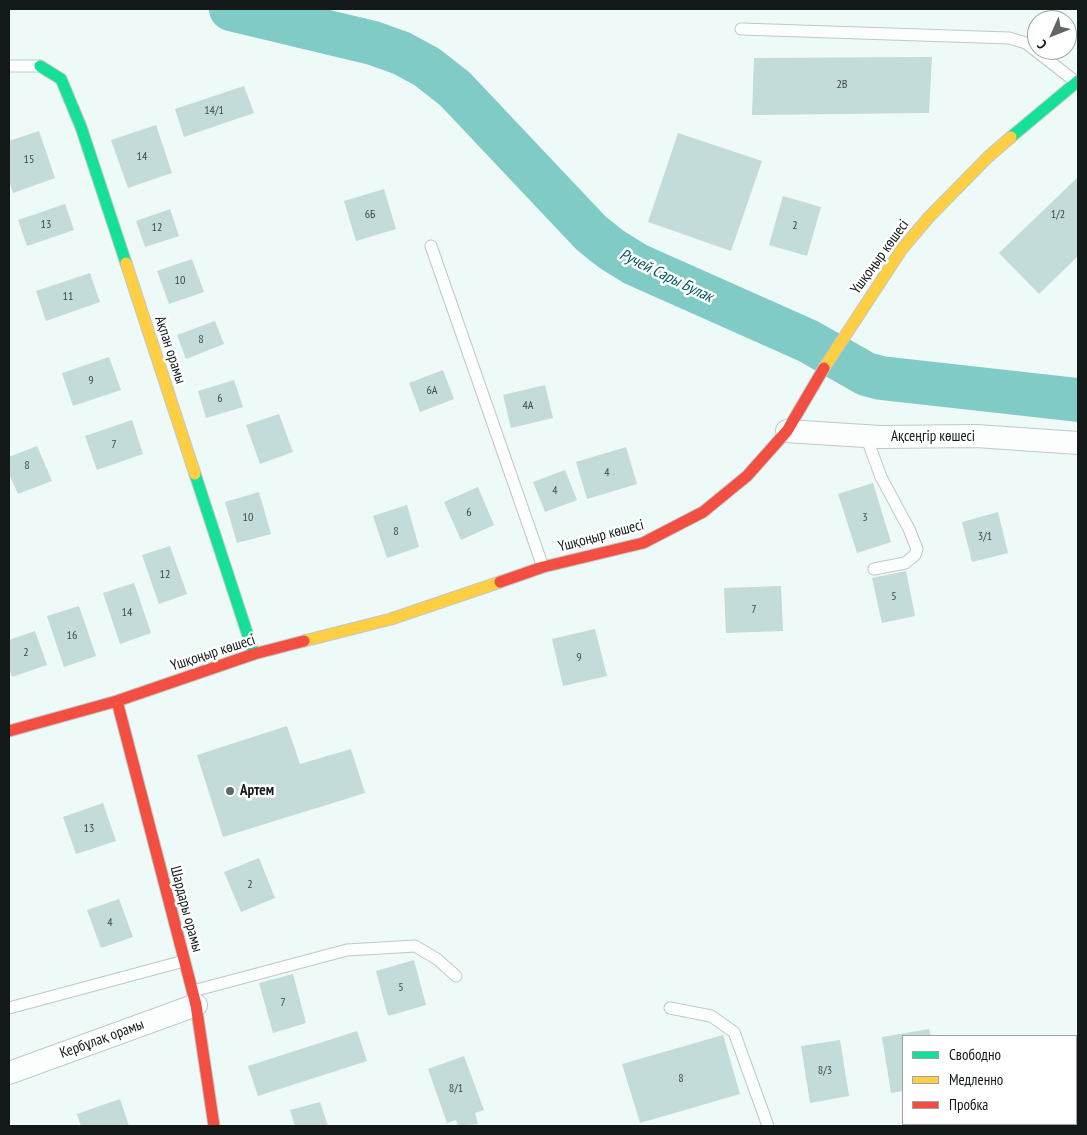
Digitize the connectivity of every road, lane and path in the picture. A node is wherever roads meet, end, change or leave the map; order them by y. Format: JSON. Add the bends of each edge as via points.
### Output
{"nodes":[{"id":1,"x":741,"y":29,"type":"dead end"},
{"id":2,"x":9,"y":66,"type":"edge"},
{"id":3,"x":40,"y":66,"type":"joint"},
{"id":4,"x":1077,"y":82,"type":"edge"},
{"id":5,"x":431,"y":246,"type":"dead end"},
{"id":6,"x":788,"y":432,"type":"junction"},
{"id":7,"x":866,"y":436,"type":"junction"},
{"id":8,"x":1078,"y":443,"type":"edge"},
{"id":9,"x":544,"y":568,"type":"junction"},
{"id":10,"x":874,"y":569,"type":"dead end"},
{"id":11,"x":254,"y":654,"type":"junction"},
{"id":12,"x":117,"y":701,"type":"junction"},
{"id":13,"x":9,"y":731,"type":"edge"},
{"id":14,"x":184,"y":961,"type":"junction"},
{"id":15,"x":456,"y":976,"type":"dead end"},
{"id":16,"x":194,"y":998,"type":"junction"},
{"id":17,"x":9,"y":1008,"type":"edge"},
{"id":18,"x":670,"y":1008,"type":"dead end"},
{"id":19,"x":9,"y":1073,"type":"edge"},
{"id":20,"x":214,"y":1126,"type":"edge"},
{"id":21,"x":768,"y":1126,"type":"edge"}],
"edges":[{"from":1,"to":4,"type":"lane","via":[[1008,38],[1026,44]]},
{"from":2,"to":3,"type":"lane"},
{"from":3,"to":11,"type":"main road","name":"Ақпан орамы","via":[[61,79],[81,127]]},
{"from":4,"to":6,"type":"main road","name":"Үшқоңыр көшесі","via":[[988,157],[902,249],[840,341]]},
{"from":5,"to":9,"type":"lane"},
{"from":6,"to":7,"type":"street","name":"Ақсеңгір көшесі"},
{"from":6,"to":9,"type":"main road","name":"Үшқоңыр көшесі","via":[[747,476],[703,512],[643,543]]},
{"from":7,"to":8,"type":"street","name":"Ақсеңгір көшесі","via":[[976,436]]},
{"from":7,"to":10,"type":"lane","via":[[881,476],[910,529],[916,549],[905,563]]},
{"from":9,"to":11,"type":"main road","name":"Үшқоңыр көшесі","via":[[391,619]]},
{"from":11,"to":12,"type":"main road","name":"Үшқоңыр көшесі"},
{"from":12,"to":13,"type":"main road","name":"Үшқоңыр көшесі"},
{"from":12,"to":14,"type":"main road","name":"Шардары орамы"},
{"from":14,"to":16,"type":"main road","name":"Шардары орамы"},
{"from":14,"to":17,"type":"lane"},
{"from":15,"to":16,"type":"lane","via":[[415,946],[347,950]]},
{"from":16,"to":19,"type":"street","name":"Кербұлақ орамы"},
{"from":16,"to":20,"type":"main road","name":"Шардары орамы"},
{"from":18,"to":21,"type":"lane","via":[[711,1016],[734,1032]]}]}
